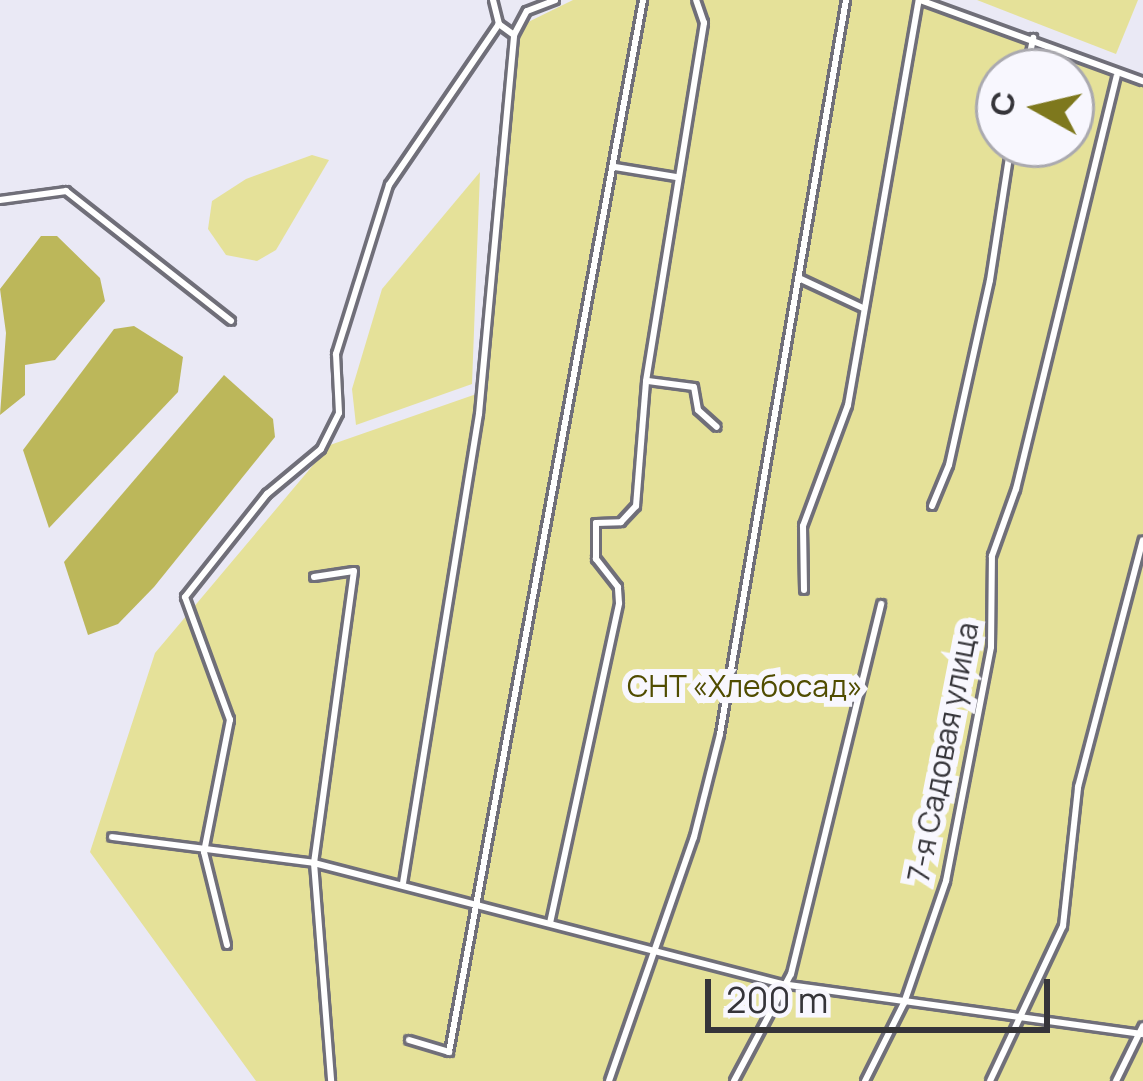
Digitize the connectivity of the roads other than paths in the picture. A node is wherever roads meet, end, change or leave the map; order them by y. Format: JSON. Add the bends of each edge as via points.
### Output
{"nodes":[{"id":1,"x":494,"y":0,"type":"edge"},
{"id":2,"x":555,"y":0,"type":"edge"},
{"id":3,"x":643,"y":0,"type":"edge"},
{"id":4,"x":696,"y":0,"type":"edge"},
{"id":5,"x":846,"y":0,"type":"edge"},
{"id":6,"x":919,"y":0,"type":"edge"},
{"id":7,"x":499,"y":24,"type":"junction"},
{"id":8,"x":514,"y":35,"type":"junction"},
{"id":9,"x":1034,"y":38,"type":"junction"},
{"id":10,"x":1032,"y":48,"type":"edge"},
{"id":11,"x":1117,"y":76,"type":"junction"},
{"id":12,"x":1143,"y":81,"type":"edge"},
{"id":13,"x":614,"y":166,"type":"junction"},
{"id":14,"x":1007,"y":168,"type":"edge"},
{"id":15,"x":676,"y":178,"type":"junction"},
{"id":16,"x":0,"y":200,"type":"edge"},
{"id":17,"x":801,"y":280,"type":"junction"},
{"id":18,"x":863,"y":308,"type":"junction"},
{"id":19,"x":231,"y":321,"type":"dead end"},
{"id":20,"x":646,"y":381,"type":"junction"},
{"id":21,"x":717,"y":427,"type":"dead end"},
{"id":22,"x":932,"y":506,"type":"dead end"},
{"id":23,"x":1143,"y":539,"type":"edge"},
{"id":24,"x":314,"y":577,"type":"dead end"},
{"id":25,"x":804,"y":590,"type":"dead end"},
{"id":26,"x":881,"y":604,"type":"dead end"},
{"id":27,"x":112,"y":836,"type":"dead end"},
{"id":28,"x":204,"y":852,"type":"junction"},
{"id":29,"x":314,"y":863,"type":"junction"},
{"id":30,"x":403,"y":883,"type":"junction"},
{"id":31,"x":480,"y":902,"type":"junction"},
{"id":32,"x":550,"y":923,"type":"junction"},
{"id":33,"x":227,"y":945,"type":"dead end"},
{"id":34,"x":656,"y":952,"type":"junction"},
{"id":35,"x":781,"y":984,"type":"junction"},
{"id":36,"x":904,"y":1004,"type":"junction"},
{"id":37,"x":1022,"y":1015,"type":"junction"},
{"id":38,"x":1142,"y":1031,"type":"edge"},
{"id":39,"x":409,"y":1040,"type":"dead end"},
{"id":40,"x":331,"y":1081,"type":"edge"},
{"id":41,"x":609,"y":1081,"type":"edge"},
{"id":42,"x":734,"y":1081,"type":"edge"},
{"id":43,"x":865,"y":1081,"type":"edge"},
{"id":44,"x":990,"y":1081,"type":"edge"},
{"id":45,"x":1116,"y":1081,"type":"edge"}],
"edges":[{"from":1,"to":7,"type":"lane"},
{"from":2,"to":8,"type":"lane","via":[[527,11]]},
{"from":3,"to":13,"type":"lane"},
{"from":4,"to":15,"type":"lane","via":[[704,23]]},
{"from":5,"to":17,"type":"lane"},
{"from":6,"to":9,"type":"lane"},
{"from":6,"to":18,"type":"lane"},
{"from":7,"to":8,"type":"lane"},
{"from":7,"to":28,"type":"lane","via":[[389,185],[335,354],[339,413],[321,449],[267,494],[185,597],[230,720]]},
{"from":8,"to":30,"type":"lane","via":[[479,414]]},
{"from":9,"to":10,"type":"lane"},
{"from":9,"to":11,"type":"lane"},
{"from":11,"to":12,"type":"lane"},
{"from":11,"to":36,"type":"lane","name":"7-я Садовая улица","via":[[1016,489],[992,556],[991,647],[946,881]]},
{"from":13,"to":15,"type":"lane"},
{"from":13,"to":31,"type":"lane"},
{"from":14,"to":22,"type":"lane","via":[[949,465]]},
{"from":15,"to":20,"type":"lane"},
{"from":16,"to":19,"type":"lane","via":[[66,191]]},
{"from":17,"to":18,"type":"lane"},
{"from":17,"to":34,"type":"lane","via":[[720,734]]},
{"from":18,"to":25,"type":"lane","via":[[848,405],[803,526]]},
{"from":20,"to":21,"type":"lane","via":[[694,387],[698,410]]},
{"from":20,"to":32,"type":"lane","via":[[635,510],[617,524],[596,524],[596,559],[619,587],[619,603]]},
{"from":23,"to":37,"type":"lane","via":[[1078,787],[1069,905]]},
{"from":24,"to":29,"type":"lane","via":[[354,571]]},
{"from":26,"to":35,"type":"lane","via":[[791,974]]},
{"from":27,"to":28,"type":"lane"},
{"from":28,"to":29,"type":"lane"},
{"from":28,"to":33,"type":"lane"},
{"from":29,"to":30,"type":"lane"},
{"from":29,"to":40,"type":"lane"},
{"from":30,"to":31,"type":"lane"},
{"from":31,"to":32,"type":"lane"},
{"from":31,"to":39,"type":"lane","via":[[449,1052]]},
{"from":32,"to":34,"type":"lane"},
{"from":34,"to":35,"type":"lane"},
{"from":34,"to":41,"type":"lane"},
{"from":35,"to":36,"type":"lane"},
{"from":35,"to":42,"type":"lane"},
{"from":36,"to":37,"type":"lane"},
{"from":36,"to":43,"type":"lane","name":"7-я Садовая улица"},
{"from":37,"to":38,"type":"lane"},
{"from":37,"to":44,"type":"lane"},
{"from":38,"to":45,"type":"lane"}]}
